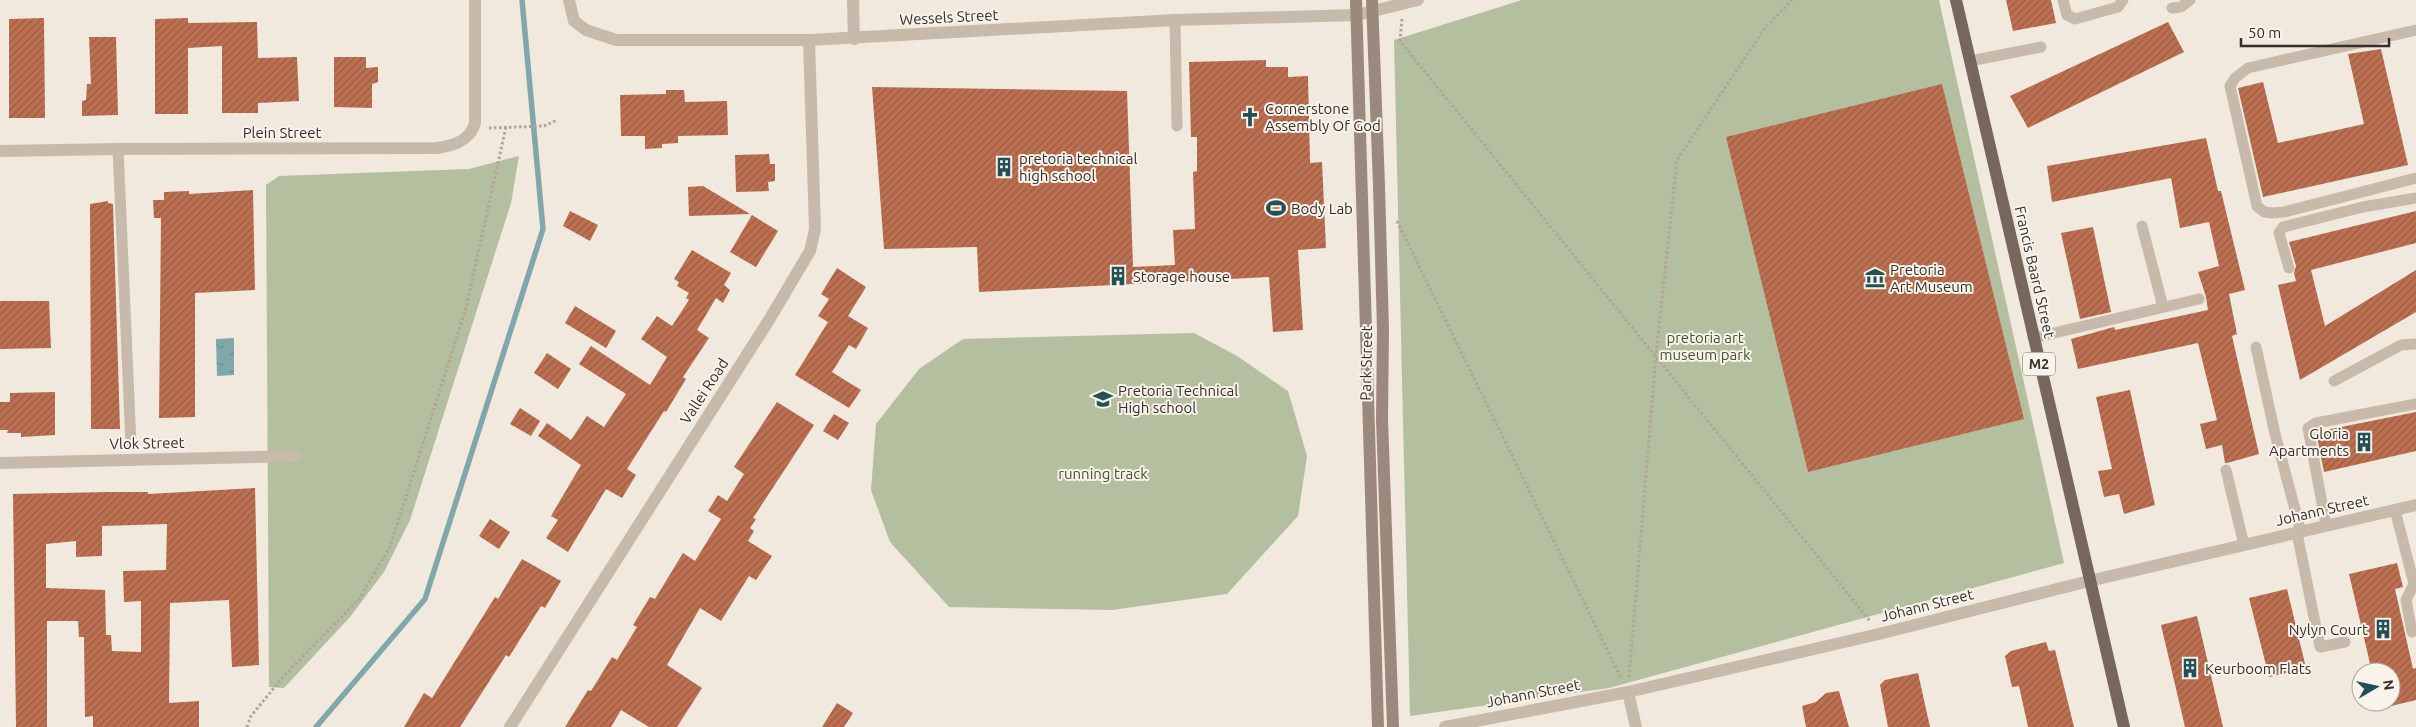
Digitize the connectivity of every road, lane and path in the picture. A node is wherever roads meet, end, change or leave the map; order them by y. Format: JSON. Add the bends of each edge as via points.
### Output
{"nodes":[{"id":1,"x":475,"y":0,"type":"edge"},
{"id":2,"x":569,"y":0,"type":"edge"},
{"id":3,"x":853,"y":0,"type":"edge"},
{"id":4,"x":1356,"y":0,"type":"edge"},
{"id":5,"x":1418,"y":0,"type":"edge"},
{"id":6,"x":1792,"y":0,"type":"edge"},
{"id":7,"x":1956,"y":0,"type":"edge"},
{"id":8,"x":2063,"y":0,"type":"edge"},
{"id":9,"x":2123,"y":0,"type":"edge"},
{"id":10,"x":2190,"y":0,"type":"edge"},
{"id":11,"x":1372,"y":6,"type":"edge"},
{"id":12,"x":2172,"y":8,"type":"dead end"},
{"id":13,"x":1357,"y":15,"type":"junction"},
{"id":14,"x":1175,"y":20,"type":"junction"},
{"id":15,"x":2416,"y":30,"type":"edge"},
{"id":16,"x":854,"y":39,"type":"junction"},
{"id":17,"x":809,"y":40,"type":"junction"},
{"id":18,"x":1400,"y":41,"type":"dead end"},
{"id":19,"x":2041,"y":47,"type":"dead end"},
{"id":20,"x":1970,"y":61,"type":"junction"},
{"id":21,"x":557,"y":120,"type":"dead end"},
{"id":22,"x":1177,"y":126,"type":"dead end"},
{"id":23,"x":506,"y":127,"type":"junction"},
{"id":24,"x":473,"y":130,"type":"junction"},
{"id":25,"x":118,"y":149,"type":"junction"},
{"id":26,"x":0,"y":151,"type":"edge"},
{"id":27,"x":2416,"y":178,"type":"edge"},
{"id":28,"x":2416,"y":198,"type":"edge"},
{"id":29,"x":1392,"y":212,"type":"dead end"},
{"id":30,"x":2142,"y":226,"type":"dead end"},
{"id":31,"x":2289,"y":268,"type":"dead end"},
{"id":32,"x":2199,"y":299,"type":"dead end"},
{"id":33,"x":2163,"y":307,"type":"junction"},
{"id":34,"x":2033,"y":338,"type":"junction"},
{"id":35,"x":2416,"y":344,"type":"edge"},
{"id":36,"x":2256,"y":347,"type":"dead end"},
{"id":37,"x":1656,"y":355,"type":"junction"},
{"id":38,"x":2334,"y":381,"type":"dead end"},
{"id":39,"x":2416,"y":404,"type":"edge"},
{"id":40,"x":131,"y":444,"type":"dead end"},
{"id":41,"x":295,"y":456,"type":"dead end"},
{"id":42,"x":0,"y":463,"type":"edge"},
{"id":43,"x":2226,"y":470,"type":"dead end"},
{"id":44,"x":2416,"y":505,"type":"edge"},
{"id":45,"x":2395,"y":510,"type":"junction"},
{"id":46,"x":2326,"y":525,"type":"junction"},
{"id":47,"x":2299,"y":532,"type":"junction"},
{"id":48,"x":2244,"y":545,"type":"junction"},
{"id":49,"x":2089,"y":581,"type":"junction"},
{"id":50,"x":1866,"y":617,"type":"dead end"},
{"id":51,"x":2412,"y":632,"type":"dead end"},
{"id":52,"x":2345,"y":642,"type":"dead end"},
{"id":53,"x":1628,"y":692,"type":"junction"},
{"id":54,"x":247,"y":727,"type":"edge"},
{"id":55,"x":510,"y":727,"type":"edge"},
{"id":56,"x":1378,"y":727,"type":"edge"},
{"id":57,"x":1393,"y":727,"type":"edge"},
{"id":58,"x":1445,"y":727,"type":"edge"},
{"id":59,"x":1636,"y":727,"type":"edge"},
{"id":60,"x":2124,"y":727,"type":"edge"}],
"edges":[{"from":1,"to":24,"type":"street","via":[[477,114]]},
{"from":2,"to":17,"type":"street","name":"Wessels Street","via":[[574,21],[586,30],[616,40]]},
{"from":3,"to":16,"type":"street"},
{"from":4,"to":13,"type":"street","name":"Park Street"},
{"from":5,"to":11,"type":"street","name":"Wessels Street"},
{"from":6,"to":37,"type":"path","via":[[1765,28],[1677,160]]},
{"from":7,"to":20,"type":"main road","name":"Francis Baard Street","number":"M2"},
{"from":8,"to":9,"type":"lane","via":[[2067,15],[2075,19],[2118,7]]},
{"from":10,"to":12,"type":"lane","via":[[2182,7]]},
{"from":11,"to":13,"type":"street","name":"Wessels Street"},
{"from":11,"to":57,"type":"street","name":"Park Street","via":[[1380,186],[1382,418]]},
{"from":13,"to":14,"type":"street","name":"Wessels Street"},
{"from":13,"to":56,"type":"street","name":"Park Street"},
{"from":14,"to":16,"type":"street","name":"Wessels Street"},
{"from":14,"to":22,"type":"lane"},
{"from":15,"to":27,"type":"lane","via":[[2248,68],[2230,86],[2257,206],[2264,212],[2284,212]]},
{"from":16,"to":17,"type":"street","name":"Wessels Street"},
{"from":17,"to":55,"type":"street","name":"Vallei Road","via":[[815,229],[810,250],[769,320]]},
{"from":18,"to":37,"type":"path"},
{"from":19,"to":20,"type":"lane"},
{"from":20,"to":34,"type":"main road","name":"Francis Baard Street","number":"M2"},
{"from":21,"to":23,"type":"path","via":[[544,126]]},
{"from":23,"to":24,"type":"path"},
{"from":23,"to":54,"type":"path","via":[[466,308],[390,548],[359,599],[282,678]]},
{"from":24,"to":25,"type":"street","name":"Plein Street","via":[[452,146],[437,148]]},
{"from":25,"to":26,"type":"street","name":"Plein Street"},
{"from":25,"to":40,"type":"lane"},
{"from":28,"to":31,"type":"lane","via":[[2283,227],[2279,233]]},
{"from":29,"to":53,"type":"path"},
{"from":30,"to":33,"type":"lane"},
{"from":32,"to":33,"type":"lane"},
{"from":33,"to":34,"type":"lane"},
{"from":34,"to":49,"type":"main road","name":"Francis Baard Street","number":"M2"},
{"from":35,"to":38,"type":"lane","via":[[2401,345]]},
{"from":36,"to":47,"type":"lane"},
{"from":37,"to":50,"type":"path"},
{"from":37,"to":53,"type":"path"},
{"from":39,"to":46,"type":"lane","via":[[2316,422],[2308,428]]},
{"from":41,"to":42,"type":"street","name":"Vlok Street"},
{"from":43,"to":48,"type":"lane"},
{"from":44,"to":45,"type":"street","name":"Johann Street"},
{"from":45,"to":46,"type":"street","name":"Johann Street"},
{"from":45,"to":51,"type":"lane","via":[[2414,584],[2406,600]]},
{"from":46,"to":47,"type":"street","name":"Johann Street"},
{"from":47,"to":48,"type":"street","name":"Johann Street"},
{"from":47,"to":52,"type":"lane","via":[[2320,647]]},
{"from":48,"to":49,"type":"street","name":"Johann Street"},
{"from":49,"to":53,"type":"street","name":"Johann Street"},
{"from":49,"to":60,"type":"main road","name":"Francis Baard Street","number":"M2"},
{"from":53,"to":58,"type":"street","name":"Johann Street"},
{"from":53,"to":59,"type":"street"}]}
